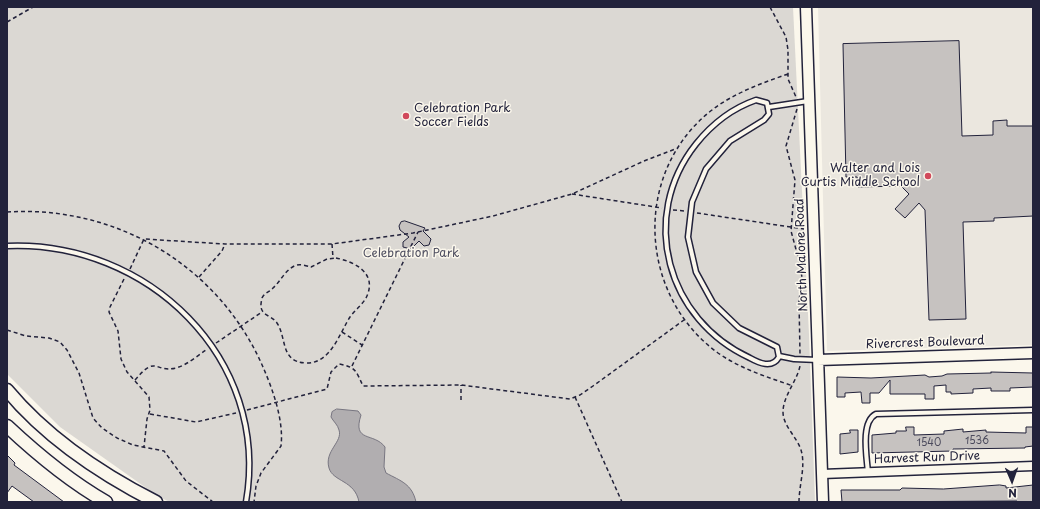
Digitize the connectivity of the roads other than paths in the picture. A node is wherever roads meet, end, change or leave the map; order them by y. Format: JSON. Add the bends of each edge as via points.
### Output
{"nodes":[{"id":1,"x":806,"y":7,"type":"edge"},
{"id":2,"x":809,"y":101,"type":"junction"},
{"id":3,"x":769,"y":107,"type":"junction"},
{"id":4,"x":7,"y":246,"type":"edge"},
{"id":5,"x":1033,"y":353,"type":"edge"},
{"id":6,"x":779,"y":356,"type":"junction"},
{"id":7,"x":818,"y":360,"type":"junction"},
{"id":8,"x":7,"y":390,"type":"edge"},
{"id":9,"x":1033,"y":410,"type":"edge"},
{"id":10,"x":7,"y":426,"type":"edge"},
{"id":11,"x":1033,"y":466,"type":"edge"},
{"id":12,"x":868,"y":473,"type":"junction"},
{"id":13,"x":822,"y":474,"type":"junction"},
{"id":14,"x":106,"y":502,"type":"edge"},
{"id":15,"x":156,"y":502,"type":"edge"},
{"id":16,"x":246,"y":502,"type":"edge"},
{"id":17,"x":823,"y":502,"type":"edge"}],
"edges":[{"from":1,"to":2,"type":"street","name":"North Malone Road"},
{"from":2,"to":3,"type":"lane"},
{"from":2,"to":7,"type":"street","name":"North Malone Road"},
{"from":3,"to":6,"type":"lane","via":[[767,118],[730,141],[706,168],[692,202],[688,237],[696,272],[713,303],[739,328],[775,345],[779,350]]},
{"from":3,"to":6,"type":"lane","via":[[760,100],[741,107],[719,121],[700,139],[685,160],[674,183],[668,208],[666,234],[669,260],[676,283],[687,305],[702,324],[721,341],[753,360],[771,364]]},
{"from":4,"to":16,"type":"lane","via":[[67,250],[98,259],[128,272],[154,288],[190,320],[211,346],[230,380],[241,412],[249,465]]},
{"from":5,"to":7,"type":"street","name":"Rivercrest Boulevard"},
{"from":6,"to":7,"type":"lane"},
{"from":7,"to":13,"type":"street","name":"North Malone Road"},
{"from":8,"to":15,"type":"main road","via":[[53,436],[96,468]]},
{"from":9,"to":12,"type":"lane","via":[[876,414],[869,421],[867,428]]},
{"from":10,"to":14,"type":"main road","via":[[39,456],[83,489]]},
{"from":11,"to":12,"type":"street","name":"Harvest Run Drive"},
{"from":12,"to":13,"type":"street","name":"Harvest Run Drive"},
{"from":13,"to":17,"type":"street","name":"North Malone Road"}]}
